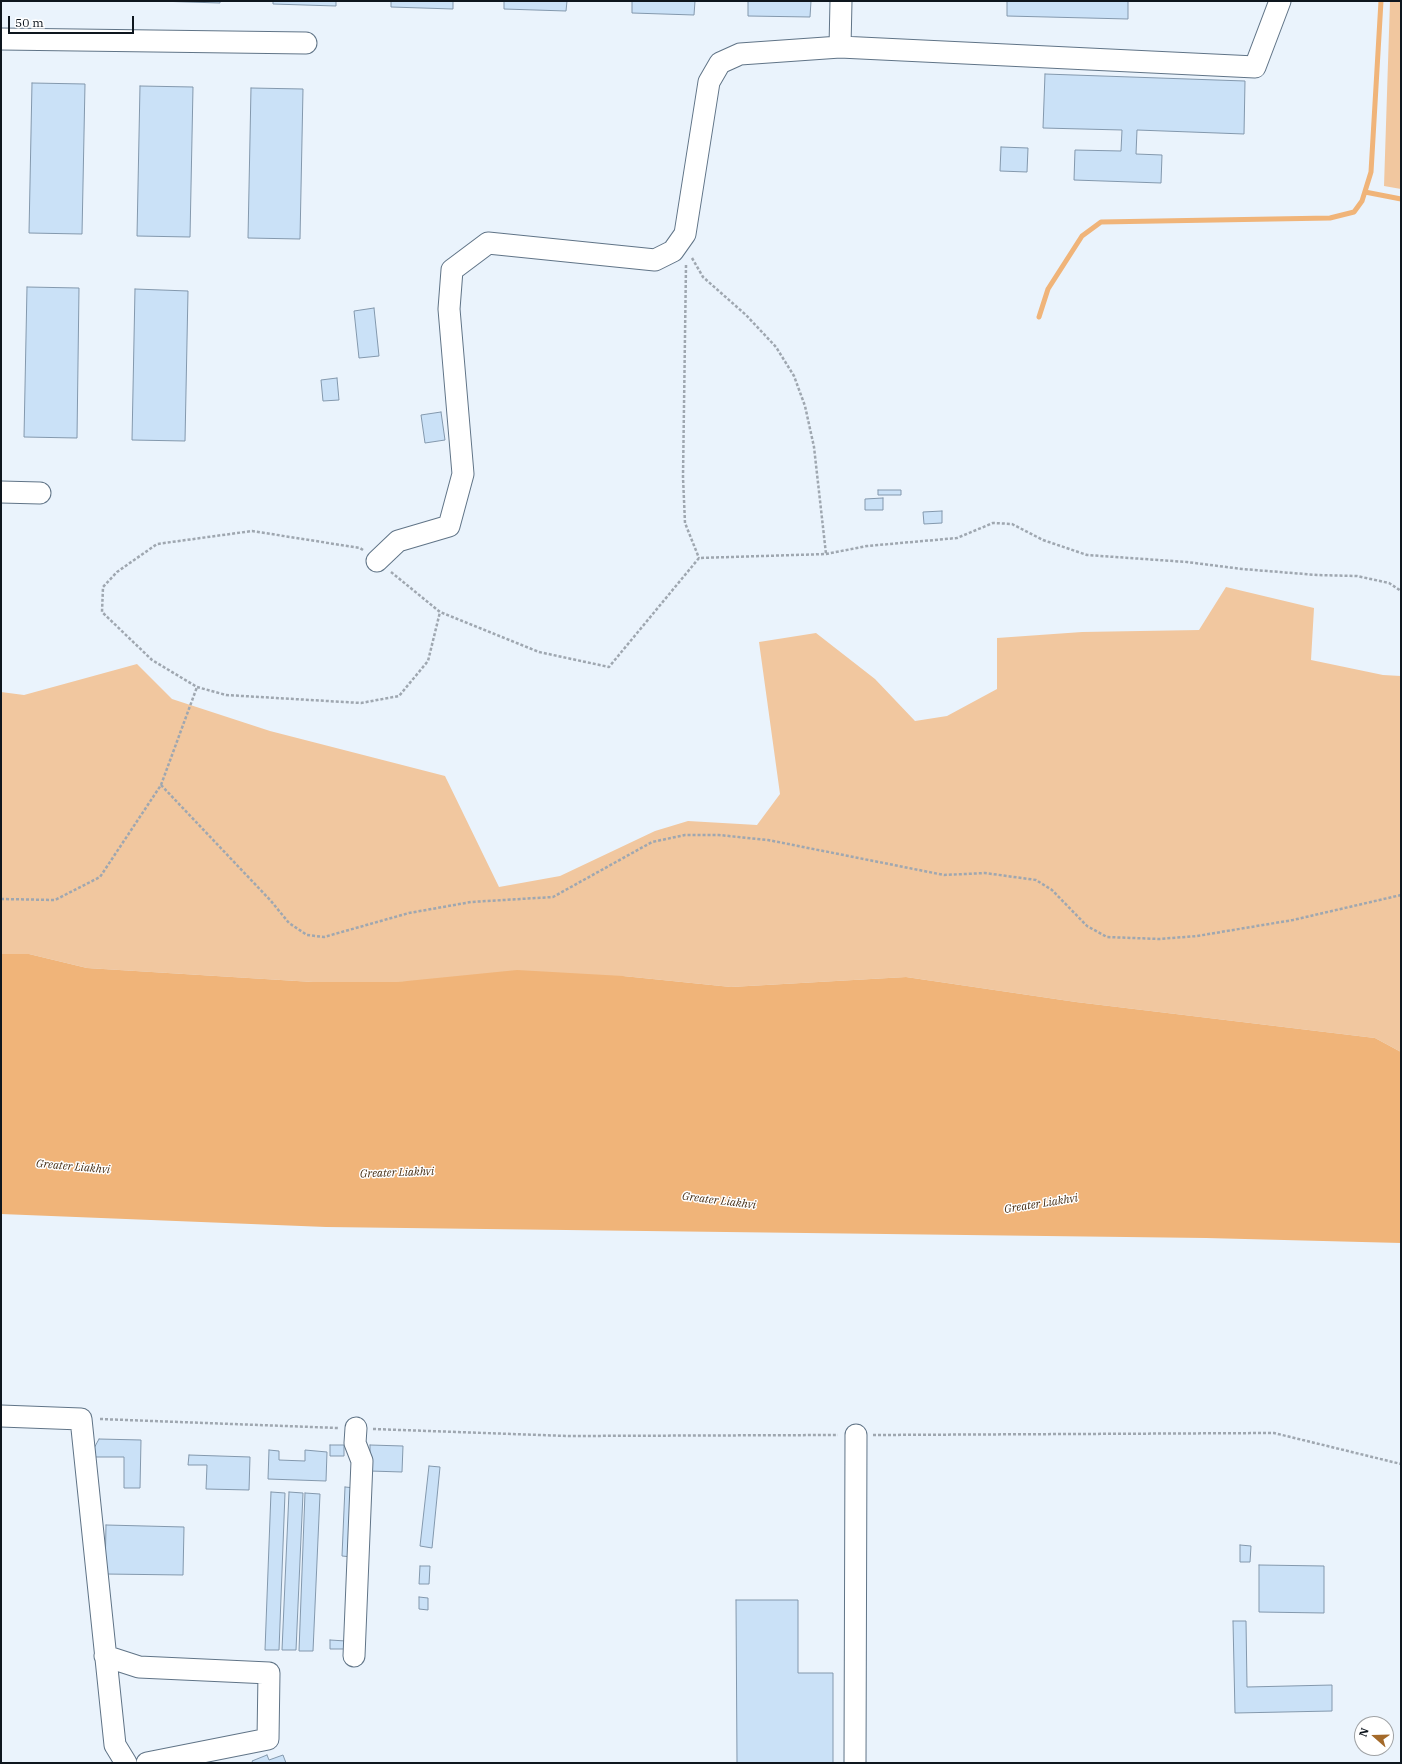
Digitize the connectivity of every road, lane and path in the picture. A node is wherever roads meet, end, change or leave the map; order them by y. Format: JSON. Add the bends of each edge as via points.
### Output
{"nodes":[{"id":1,"x":841,"y":1,"type":"edge"},
{"id":2,"x":1280,"y":1,"type":"edge"},
{"id":3,"x":1,"y":38,"type":"edge"},
{"id":4,"x":306,"y":43,"type":"dead end"},
{"id":5,"x":840,"y":47,"type":"junction"},
{"id":6,"x":685,"y":234,"type":"junction"},
{"id":7,"x":686,"y":263,"type":"dead end"},
{"id":8,"x":1,"y":492,"type":"edge"},
{"id":9,"x":40,"y":492,"type":"dead end"},
{"id":10,"x":826,"y":554,"type":"junction"},
{"id":11,"x":699,"y":558,"type":"junction"},
{"id":12,"x":377,"y":561,"type":"junction"},
{"id":13,"x":1401,"y":591,"type":"edge"},
{"id":14,"x":440,"y":612,"type":"junction"},
{"id":15,"x":197,"y":687,"type":"junction"},
{"id":16,"x":161,"y":785,"type":"junction"},
{"id":17,"x":1401,"y":895,"type":"edge"},
{"id":18,"x":1,"y":899,"type":"edge"},
{"id":19,"x":1,"y":1416,"type":"edge"},
{"id":20,"x":81,"y":1419,"type":"junction"},
{"id":21,"x":356,"y":1428,"type":"junction"},
{"id":22,"x":856,"y":1435,"type":"junction"},
{"id":23,"x":1401,"y":1464,"type":"edge"},
{"id":24,"x":105,"y":1656,"type":"junction"},
{"id":25,"x":354,"y":1656,"type":"dead end"},
{"id":26,"x":126,"y":1763,"type":"edge"},
{"id":27,"x":146,"y":1763,"type":"edge"},
{"id":28,"x":855,"y":1763,"type":"edge"}],
"edges":[{"from":1,"to":5,"type":"street"},
{"from":2,"to":5,"type":"street","via":[[1255,67]]},
{"from":3,"to":4,"type":"street"},
{"from":5,"to":6,"type":"street","via":[[740,54],[720,63],[709,82]]},
{"from":6,"to":10,"type":"path","via":[[692,259],[703,277],[746,315],[776,347],[794,376],[805,406],[814,448]]},
{"from":6,"to":12,"type":"street","via":[[674,251],[654,260],[488,243],[452,270],[449,309],[463,474],[449,526],[398,541]]},
{"from":7,"to":11,"type":"path","via":[[683,476],[685,523]]},
{"from":8,"to":9,"type":"street"},
{"from":10,"to":11,"type":"path"},
{"from":10,"to":13,"type":"path","via":[[867,546],[957,538],[993,523],[1012,524],[1043,540],[1087,555],[1317,575],[1357,576],[1389,583]]},
{"from":11,"to":14,"type":"path","via":[[609,667],[539,652]]},
{"from":12,"to":14,"type":"path"},
{"from":12,"to":15,"type":"path","via":[[360,548],[252,531],[157,544],[117,572],[102,587],[102,612],[152,660]]},
{"from":14,"to":15,"type":"path","via":[[428,661],[399,696],[361,703],[226,695]]},
{"from":15,"to":16,"type":"path"},
{"from":16,"to":17,"type":"path","via":[[289,923],[307,935],[324,937],[425,910],[471,902],[553,897],[652,842],[685,835],[719,835],[768,840],[944,875],[985,873],[1036,880],[1052,890],[1086,926],[1107,937],[1159,940],[1197,936],[1293,920]]},
{"from":16,"to":18,"type":"path","via":[[100,877],[55,900]]},
{"from":19,"to":20,"type":"street"},
{"from":20,"to":21,"type":"path"},
{"from":20,"to":24,"type":"street"},
{"from":21,"to":22,"type":"path","via":[[568,1436]]},
{"from":21,"to":25,"type":"street","via":[[355,1443],[362,1461]]},
{"from":22,"to":23,"type":"path","via":[[1274,1433]]},
{"from":22,"to":28,"type":"street"},
{"from":24,"to":26,"type":"street","via":[[114,1745]]},
{"from":24,"to":27,"type":"street","via":[[139,1667],[269,1673],[268,1739]]}]}
